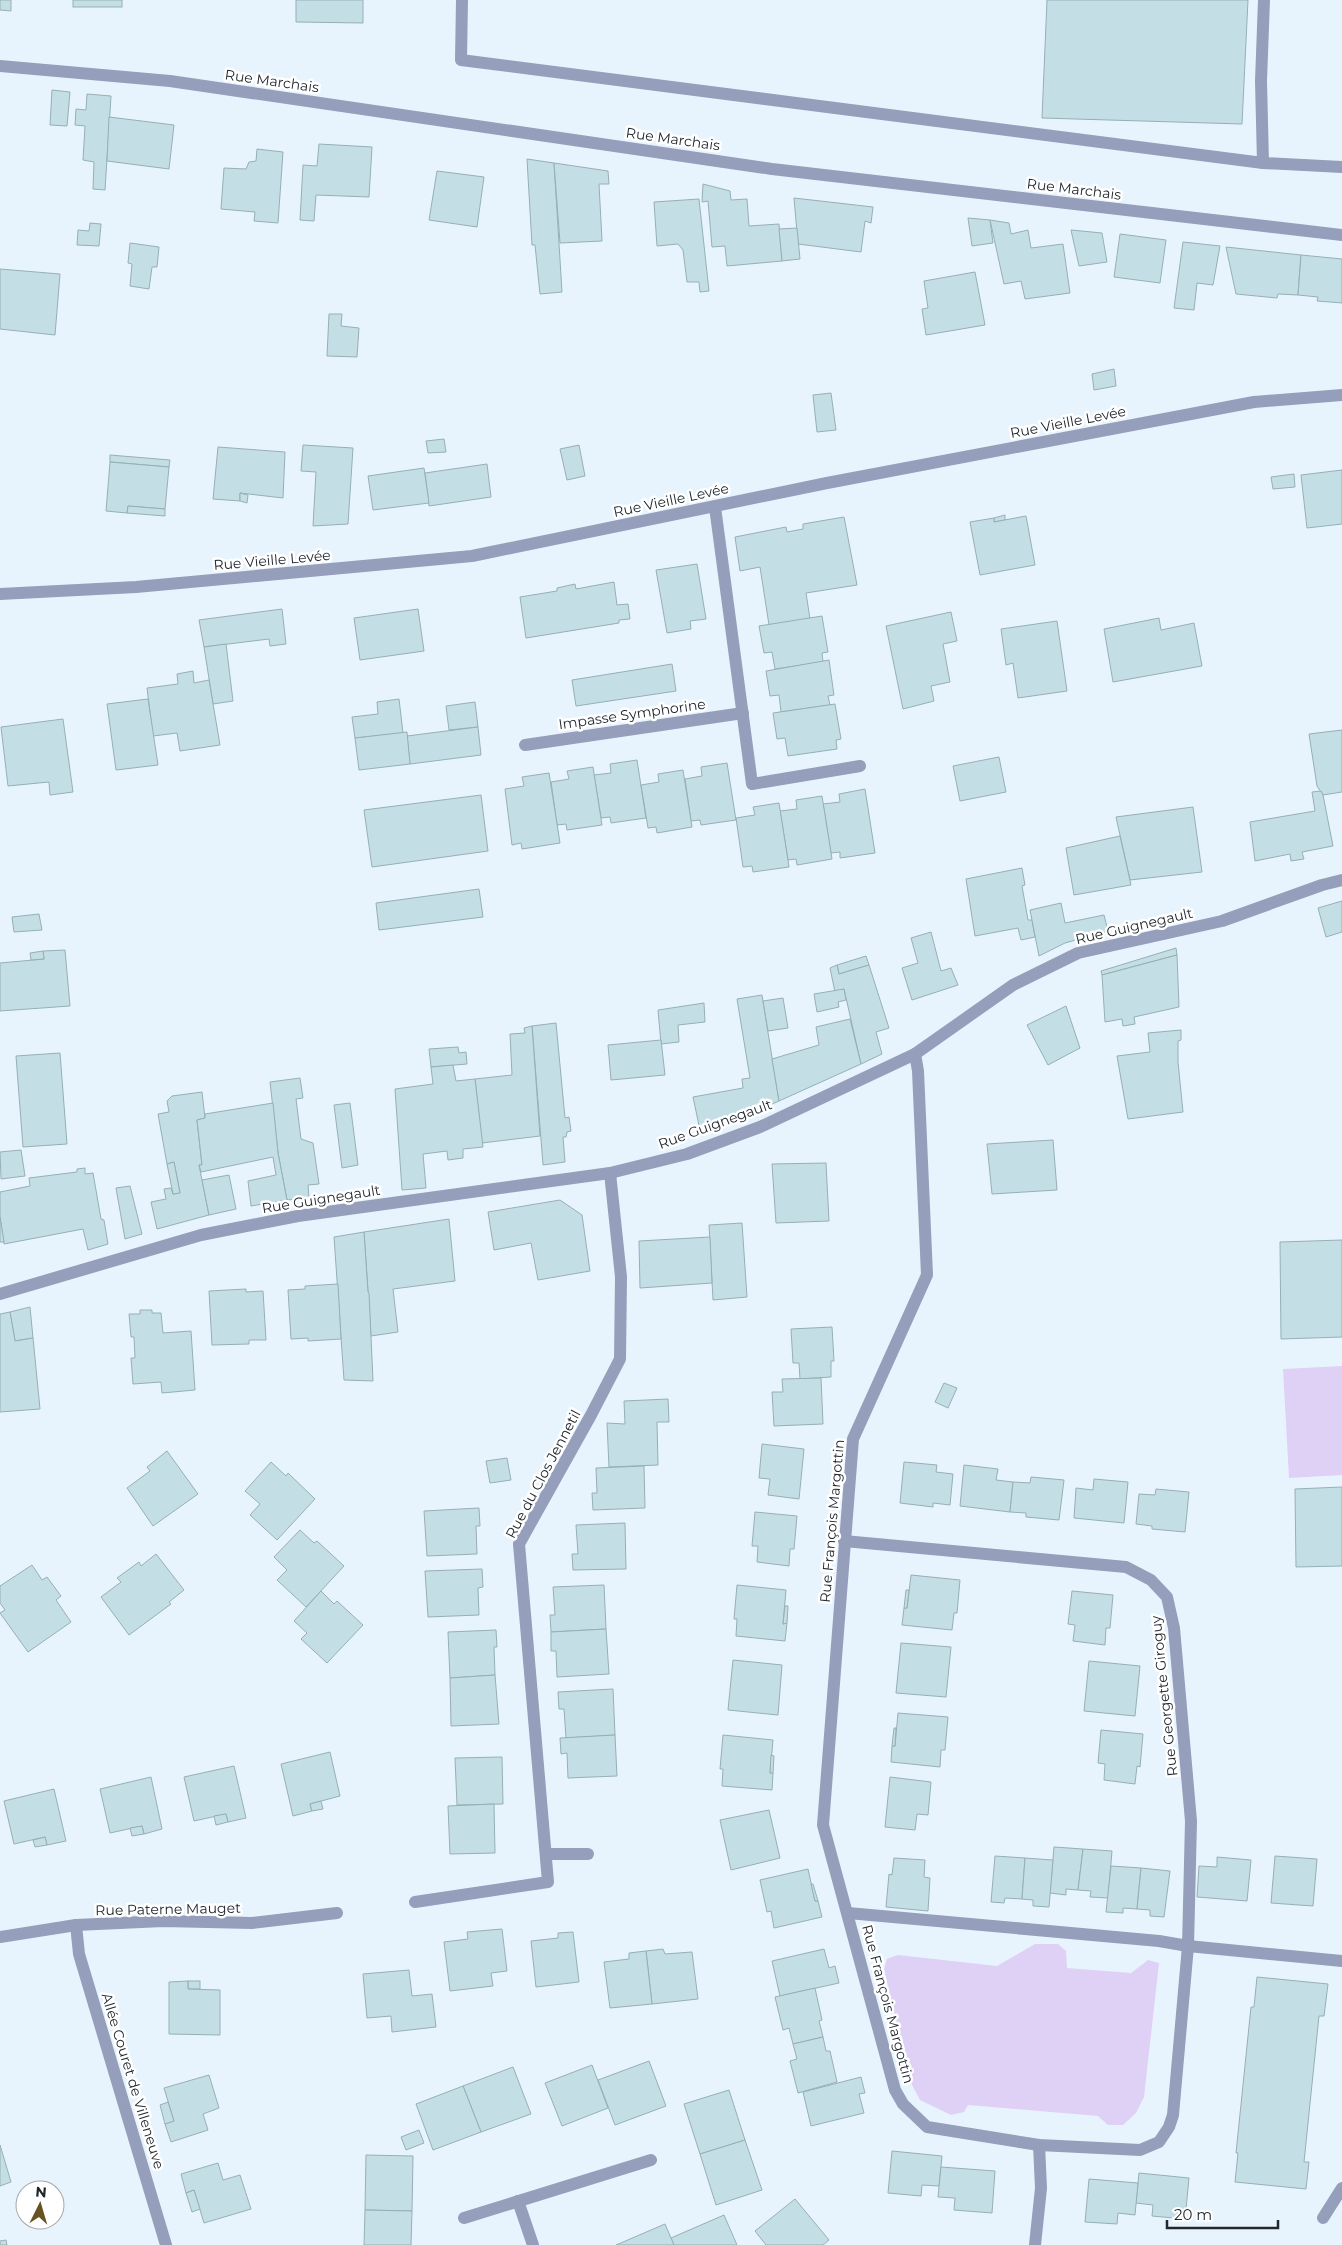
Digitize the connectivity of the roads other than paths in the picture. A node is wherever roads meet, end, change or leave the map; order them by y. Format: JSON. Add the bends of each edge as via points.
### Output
{"nodes":[{"id":1,"x":462,"y":0,"type":"edge"},
{"id":2,"x":1264,"y":0,"type":"edge"},
{"id":3,"x":0,"y":66,"type":"edge"},
{"id":4,"x":1263,"y":163,"type":"junction"},
{"id":5,"x":1342,"y":167,"type":"edge"},
{"id":6,"x":1342,"y":235,"type":"edge"},
{"id":7,"x":1342,"y":395,"type":"edge"},
{"id":8,"x":715,"y":507,"type":"junction"},
{"id":9,"x":0,"y":594,"type":"edge"},
{"id":10,"x":743,"y":713,"type":"junction"},
{"id":11,"x":525,"y":745,"type":"dead end"},
{"id":12,"x":860,"y":766,"type":"dead end"},
{"id":13,"x":1342,"y":880,"type":"edge"},
{"id":14,"x":915,"y":1054,"type":"junction"},
{"id":15,"x":610,"y":1173,"type":"junction"},
{"id":16,"x":0,"y":1294,"type":"edge"},
{"id":17,"x":844,"y":1541,"type":"junction"},
{"id":18,"x":546,"y":1854,"type":"junction"},
{"id":19,"x":588,"y":1854,"type":"dead end"},
{"id":20,"x":415,"y":1902,"type":"dead end"},
{"id":21,"x":337,"y":1913,"type":"dead end"},
{"id":22,"x":848,"y":1913,"type":"junction"},
{"id":23,"x":76,"y":1925,"type":"junction"},
{"id":24,"x":0,"y":1937,"type":"edge"},
{"id":25,"x":1188,"y":1946,"type":"junction"},
{"id":26,"x":1342,"y":1961,"type":"edge"},
{"id":27,"x":1039,"y":2145,"type":"junction"},
{"id":28,"x":651,"y":2160,"type":"dead end"},
{"id":29,"x":1342,"y":2188,"type":"edge"},
{"id":30,"x":518,"y":2200,"type":"junction"},
{"id":31,"x":464,"y":2218,"type":"dead end"},
{"id":32,"x":1322,"y":2218,"type":"dead end"},
{"id":33,"x":166,"y":2245,"type":"edge"},
{"id":34,"x":533,"y":2245,"type":"edge"},
{"id":35,"x":1035,"y":2245,"type":"edge"}],
"edges":[{"from":1,"to":4,"type":"street","via":[[460,60]]},
{"from":2,"to":4,"type":"street"},
{"from":3,"to":6,"type":"street","name":"Rue Marchais","via":[[170,81],[772,169]]},
{"from":4,"to":5,"type":"street"},
{"from":7,"to":8,"type":"street","name":"Rue Vieille Levée","via":[[1254,402]]},
{"from":8,"to":9,"type":"street","name":"Rue Vieille Levée","via":[[472,556],[136,587]]},
{"from":8,"to":10,"type":"street"},
{"from":10,"to":11,"type":"street","name":"Impasse Symphorine"},
{"from":10,"to":12,"type":"street","via":[[752,784]]},
{"from":13,"to":14,"type":"street","name":"Rue Guignegault","via":[[1222,921],[1078,953],[1013,985]]},
{"from":14,"to":15,"type":"street","name":"Rue Guignegault","via":[[760,1126],[687,1154]]},
{"from":14,"to":17,"type":"street","name":"Rue François Margottin","via":[[927,1275],[853,1439]]},
{"from":15,"to":16,"type":"street","name":"Rue Guignegault","via":[[298,1216],[201,1235]]},
{"from":15,"to":18,"type":"street","name":"Rue du Clos Jennetil","via":[[621,1277],[620,1359],[519,1544]]},
{"from":17,"to":22,"type":"street","name":"Rue François Margottin","via":[[823,1825]]},
{"from":17,"to":25,"type":"street","name":"Rue Georgette Giroguy","via":[[1126,1567],[1151,1580],[1167,1597],[1174,1628],[1191,1821]]},
{"from":18,"to":19,"type":"street"},
{"from":18,"to":20,"type":"street","name":"Rue du Clos Jennetil","via":[[548,1882]]},
{"from":21,"to":23,"type":"street","name":"Rue Paterne Mauget","via":[[252,1923],[164,1921]]},
{"from":22,"to":25,"type":"street","name":"Rue François Margottin"},
{"from":22,"to":27,"type":"street","name":"Rue François Margottin","via":[[895,2090],[903,2104],[927,2128]]},
{"from":23,"to":24,"type":"street","name":"Rue Paterne Mauget"},
{"from":23,"to":33,"type":"street","name":"Allée Couret de Villeneuve","via":[[79,1954]]},
{"from":25,"to":26,"type":"street","name":"Rue François Margottin"},
{"from":25,"to":27,"type":"street","name":"Rue François Margottin","via":[[1173,2115],[1159,2142],[1140,2150]]},
{"from":27,"to":35,"type":"street","via":[[1041,2188]]},
{"from":28,"to":30,"type":"street"},
{"from":29,"to":32,"type":"street"},
{"from":30,"to":31,"type":"street"},
{"from":30,"to":34,"type":"street"}]}
